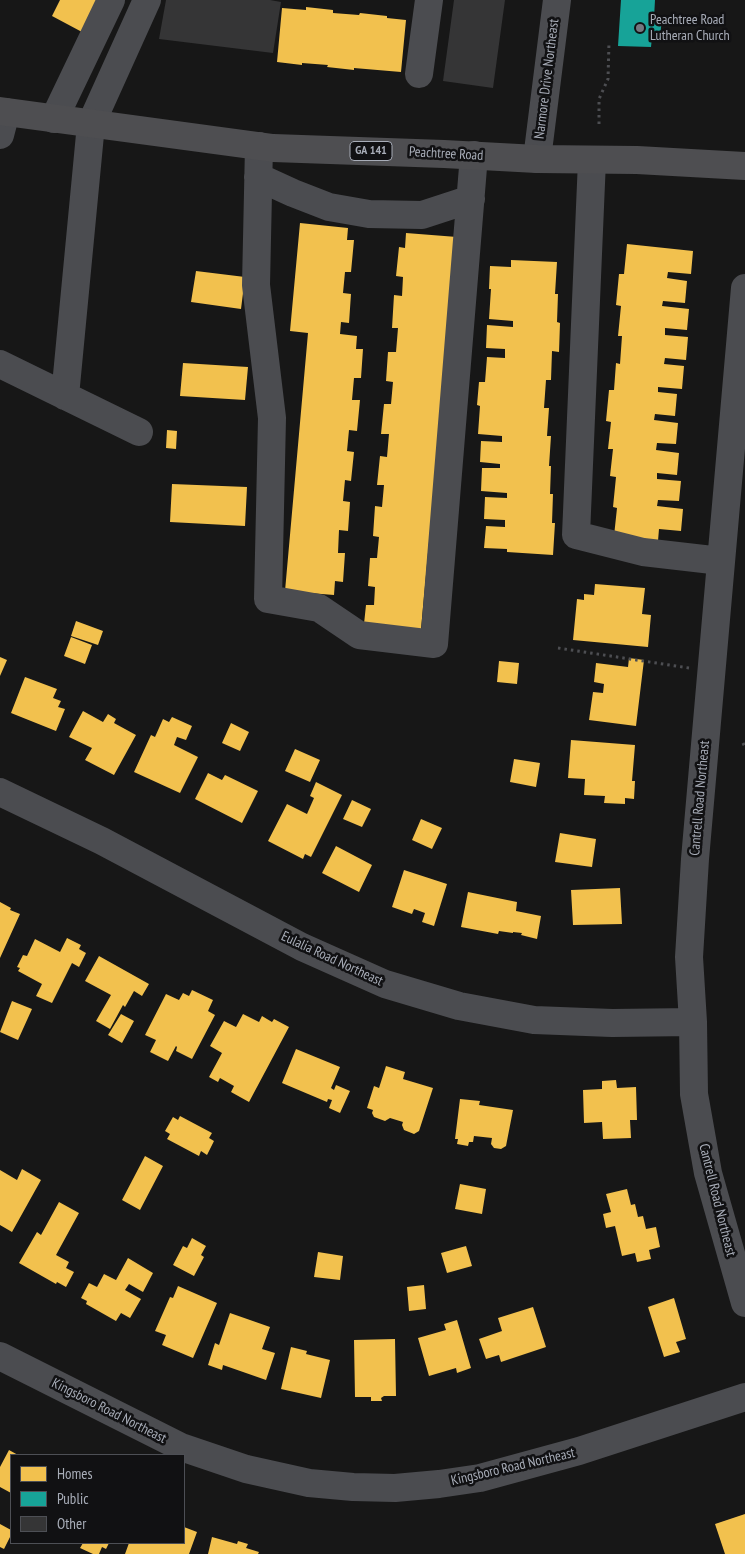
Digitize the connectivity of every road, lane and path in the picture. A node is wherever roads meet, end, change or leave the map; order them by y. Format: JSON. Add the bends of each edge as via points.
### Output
{"nodes":[{"id":1,"x":111,"y":0,"type":"edge"},
{"id":2,"x":147,"y":0,"type":"edge"},
{"id":3,"x":429,"y":0,"type":"edge"},
{"id":4,"x":557,"y":0,"type":"edge"},
{"id":5,"x":609,"y":42,"type":"dead end"},
{"id":6,"x":419,"y":74,"type":"dead end"},
{"id":7,"x":2,"y":119,"type":"edge"},
{"id":8,"x":54,"y":119,"type":"junction"},
{"id":9,"x":91,"y":124,"type":"junction"},
{"id":10,"x":599,"y":124,"type":"dead end"},
{"id":11,"x":259,"y":146,"type":"junction"},
{"id":12,"x":474,"y":156,"type":"junction"},
{"id":13,"x":537,"y":159,"type":"junction"},
{"id":14,"x":592,"y":160,"type":"junction"},
{"id":15,"x":745,"y":166,"type":"edge"},
{"id":16,"x":258,"y":177,"type":"junction"},
{"id":17,"x":471,"y":199,"type":"junction"},
{"id":18,"x":745,"y":288,"type":"edge"},
{"id":19,"x":0,"y":364,"type":"edge"},
{"id":20,"x":65,"y":396,"type":"junction"},
{"id":21,"x":139,"y":432,"type":"dead end"},
{"id":22,"x":721,"y":561,"type":"junction"},
{"id":23,"x":558,"y":648,"type":"dead end"},
{"id":24,"x":696,"y":669,"type":"dead end"},
{"id":25,"x":0,"y":792,"type":"edge"},
{"id":26,"x":693,"y":1022,"type":"junction"},
{"id":27,"x":745,"y":1303,"type":"edge"},
{"id":28,"x":0,"y":1356,"type":"edge"},
{"id":29,"x":745,"y":1397,"type":"edge"}],
"edges":[{"from":1,"to":8,"type":"street"},
{"from":2,"to":9,"type":"street"},
{"from":3,"to":6,"type":"street"},
{"from":4,"to":13,"type":"street","name":"Narmore Drive Northeast"},
{"from":5,"to":10,"type":"path","via":[[608,79],[599,99]]},
{"from":7,"to":8,"type":"highway","name":"Peachtree Road","number":"GA 141"},
{"from":8,"to":9,"type":"highway","name":"Peachtree Road","number":"GA 141"},
{"from":9,"to":11,"type":"highway","name":"Peachtree Road","number":"GA 141"},
{"from":9,"to":20,"type":"street"},
{"from":11,"to":12,"type":"highway","name":"Peachtree Road","number":"GA 141"},
{"from":11,"to":16,"type":"street"},
{"from":12,"to":13,"type":"highway","name":"Peachtree Road","number":"GA 141"},
{"from":12,"to":17,"type":"street"},
{"from":13,"to":14,"type":"highway","name":"Peachtree Road","number":"GA 141"},
{"from":14,"to":15,"type":"highway","name":"Peachtree Road","number":"GA 141"},
{"from":14,"to":22,"type":"street","via":[[576,534],[644,552]]},
{"from":16,"to":17,"type":"street","via":[[328,207],[368,214],[422,216]]},
{"from":16,"to":17,"type":"street","via":[[256,285],[272,418],[268,599],[319,608],[359,635],[434,644]]},
{"from":18,"to":22,"type":"street","name":"Cantrell Road Northeast"},
{"from":19,"to":20,"type":"street"},
{"from":20,"to":21,"type":"street"},
{"from":22,"to":26,"type":"street","name":"Cantrell Road Northeast","via":[[693,888],[689,957]]},
{"from":23,"to":24,"type":"path"},
{"from":25,"to":26,"type":"street","name":"Eulalia Road Northeast","via":[[102,841],[302,947],[386,984],[459,1006],[534,1020]]},
{"from":26,"to":27,"type":"street","name":"Cantrell Road Northeast","via":[[694,1094],[708,1173]]},
{"from":28,"to":29,"type":"street","name":"Kingsboro Road Northeast","via":[[181,1447],[246,1469],[309,1483],[353,1487],[395,1488],[480,1478],[579,1451]]}]}
